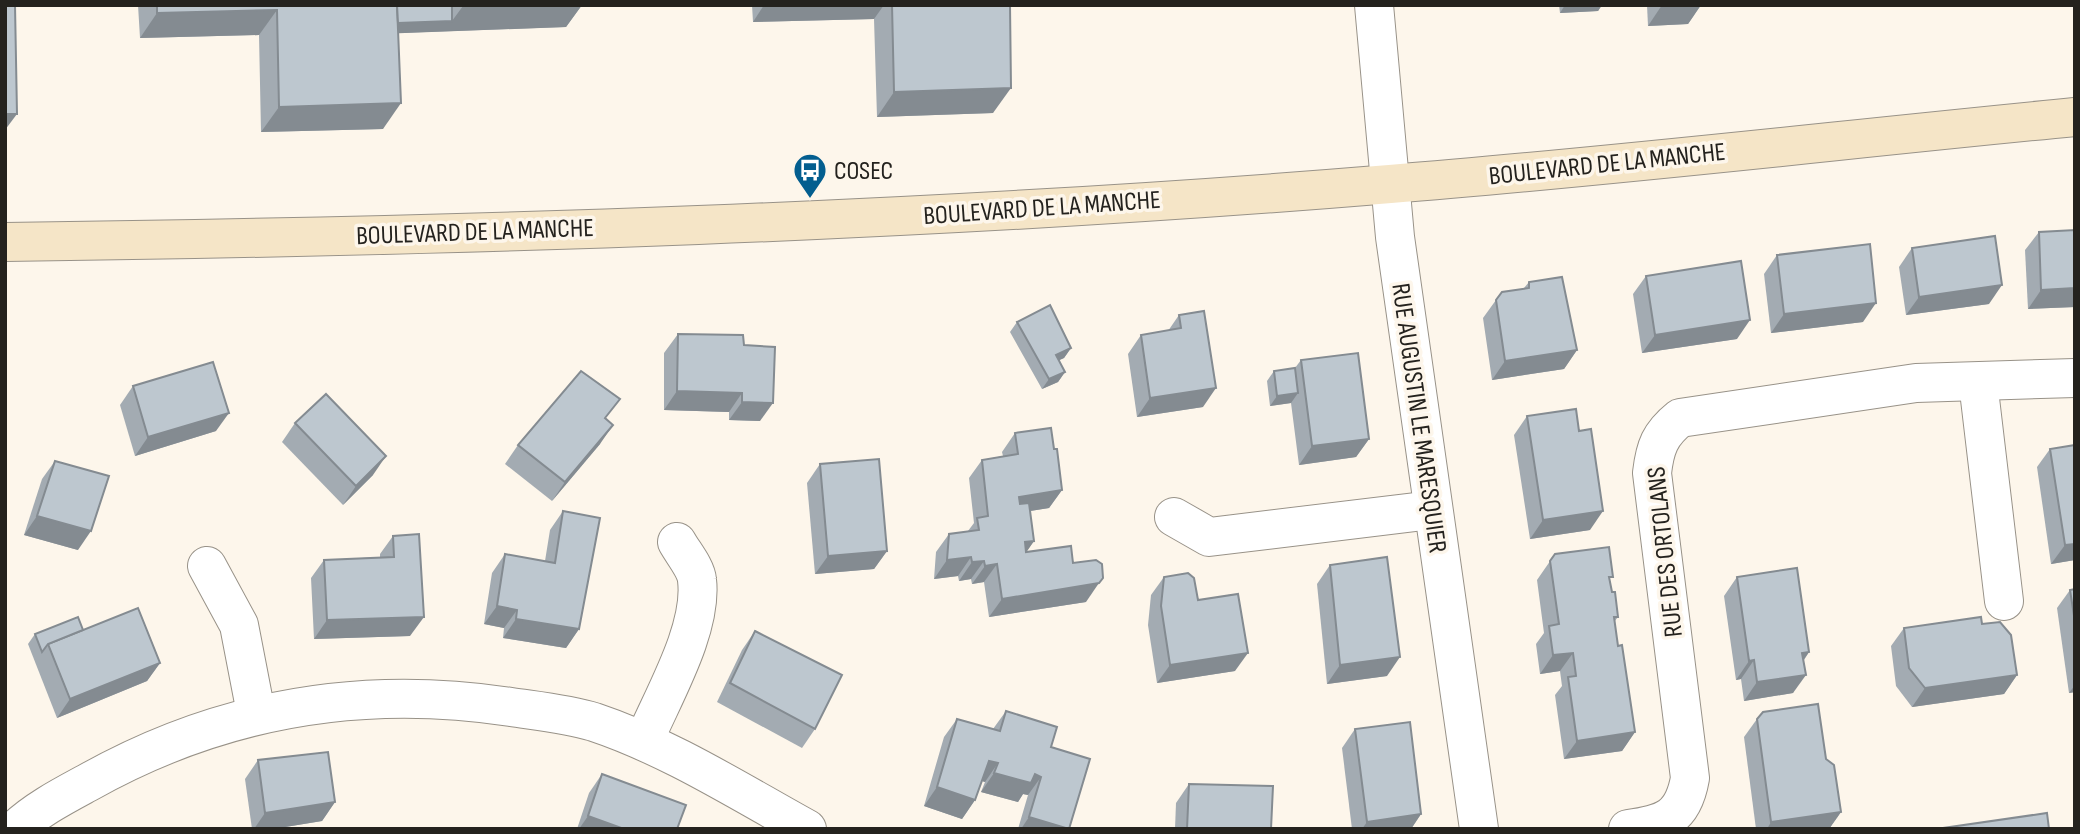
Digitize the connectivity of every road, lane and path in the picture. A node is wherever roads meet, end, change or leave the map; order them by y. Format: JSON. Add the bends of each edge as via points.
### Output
{"nodes":[{"id":1,"x":1374,"y":5,"type":"edge"},
{"id":2,"x":2075,"y":117,"type":"edge"},
{"id":3,"x":1390,"y":184,"type":"junction"},
{"id":4,"x":5,"y":242,"type":"edge"},
{"id":5,"x":2075,"y":378,"type":"edge"},
{"id":6,"x":1978,"y":382,"type":"junction"},
{"id":7,"x":1432,"y":510,"type":"junction"},
{"id":8,"x":1174,"y":517,"type":"dead end"},
{"id":9,"x":677,"y":542,"type":"dead end"},
{"id":10,"x":207,"y":566,"type":"dead end"},
{"id":11,"x":2004,"y":601,"type":"dead end"},
{"id":12,"x":256,"y":713,"type":"junction"},
{"id":13,"x":644,"y":741,"type":"junction"},
{"id":14,"x":16,"y":829,"type":"edge"},
{"id":15,"x":807,"y":829,"type":"edge"},
{"id":16,"x":1479,"y":829,"type":"edge"},
{"id":17,"x":1628,"y":829,"type":"edge"}],
"edges":[{"from":1,"to":3,"type":"street","name":"RUE AUGUSTIN LE MARESQUIER"},
{"from":2,"to":3,"type":"main road","name":"BOULEVARD DE LA MANCHE"},
{"from":3,"to":4,"type":"main road","name":"BOULEVARD DE LA MANCHE","via":[[737,224]]},
{"from":3,"to":7,"type":"street","name":"RUE AUGUSTIN LE MARESQUIER"},
{"from":5,"to":6,"type":"street","name":"RUE DES ORTOLANS"},
{"from":6,"to":11,"type":"street"},
{"from":6,"to":17,"type":"street","name":"RUE DES ORTOLANS","via":[[1916,383],[1709,412],[1680,418],[1663,432],[1652,473],[1690,778],[1687,799],[1675,814],[1656,825]]},
{"from":7,"to":8,"type":"street","via":[[1209,537]]},
{"from":7,"to":16,"type":"street","name":"RUE AUGUSTIN LE MARESQUIER"},
{"from":9,"to":13,"type":"street","via":[[697,578],[696,610]]},
{"from":10,"to":12,"type":"street","via":[[239,625]]},
{"from":12,"to":13,"type":"street","via":[[322,702],[473,702],[592,722]]},
{"from":12,"to":14,"type":"street","via":[[117,766]]},
{"from":13,"to":15,"type":"street"}]}
